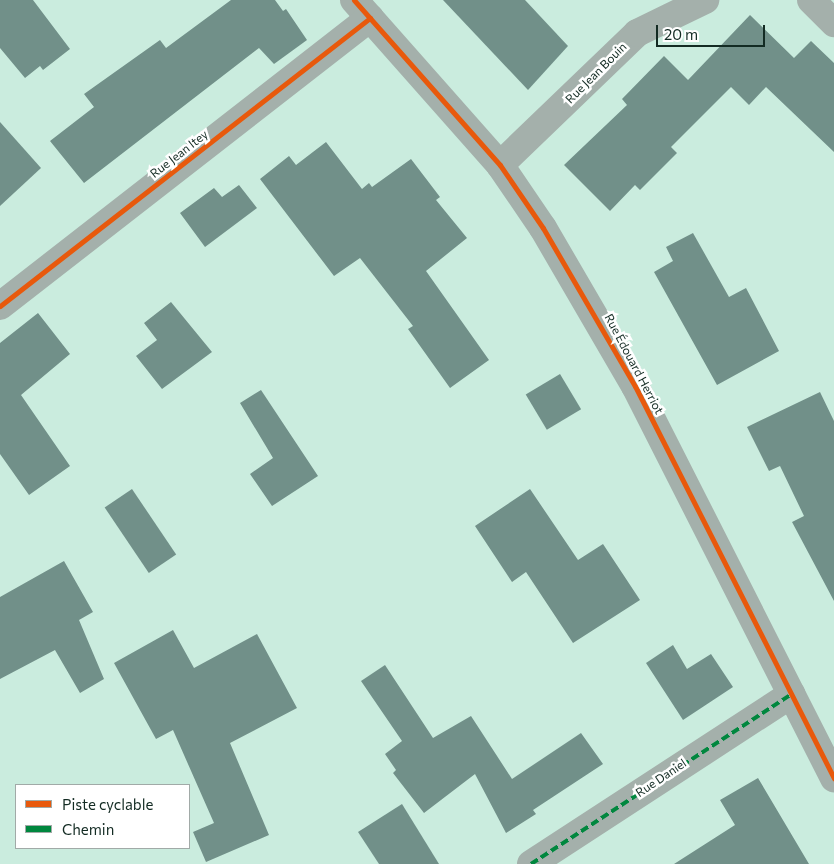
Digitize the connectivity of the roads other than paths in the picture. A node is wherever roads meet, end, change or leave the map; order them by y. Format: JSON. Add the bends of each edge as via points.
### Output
{"nodes":[{"id":1,"x":705,"y":0,"type":"edge"},
{"id":2,"x":811,"y":0,"type":"edge"},
{"id":3,"x":362,"y":9,"type":"edge"},
{"id":4,"x":834,"y":23,"type":"edge"},
{"id":5,"x":500,"y":165,"type":"junction"},
{"id":6,"x":0,"y":306,"type":"edge"},
{"id":7,"x":792,"y":694,"type":"junction"},
{"id":8,"x":834,"y":778,"type":"edge"},
{"id":9,"x":531,"y":864,"type":"edge"}],
"edges":[{"from":1,"to":5,"type":"street","name":"Rue Jean Bouin","via":[[637,33]]},
{"from":2,"to":4,"type":"street"},
{"from":3,"to":5,"type":"street","name":"Rue Édouard Herriot"},
{"from":3,"to":6,"type":"street","name":"Rue Jean Itey"},
{"from":5,"to":7,"type":"street","name":"Rue Édouard Herriot","via":[[544,228],[600,321]]},
{"from":7,"to":8,"type":"street","name":"Rue Édouard Herriot"},
{"from":7,"to":9,"type":"street","name":"Rue Daniel"}]}
